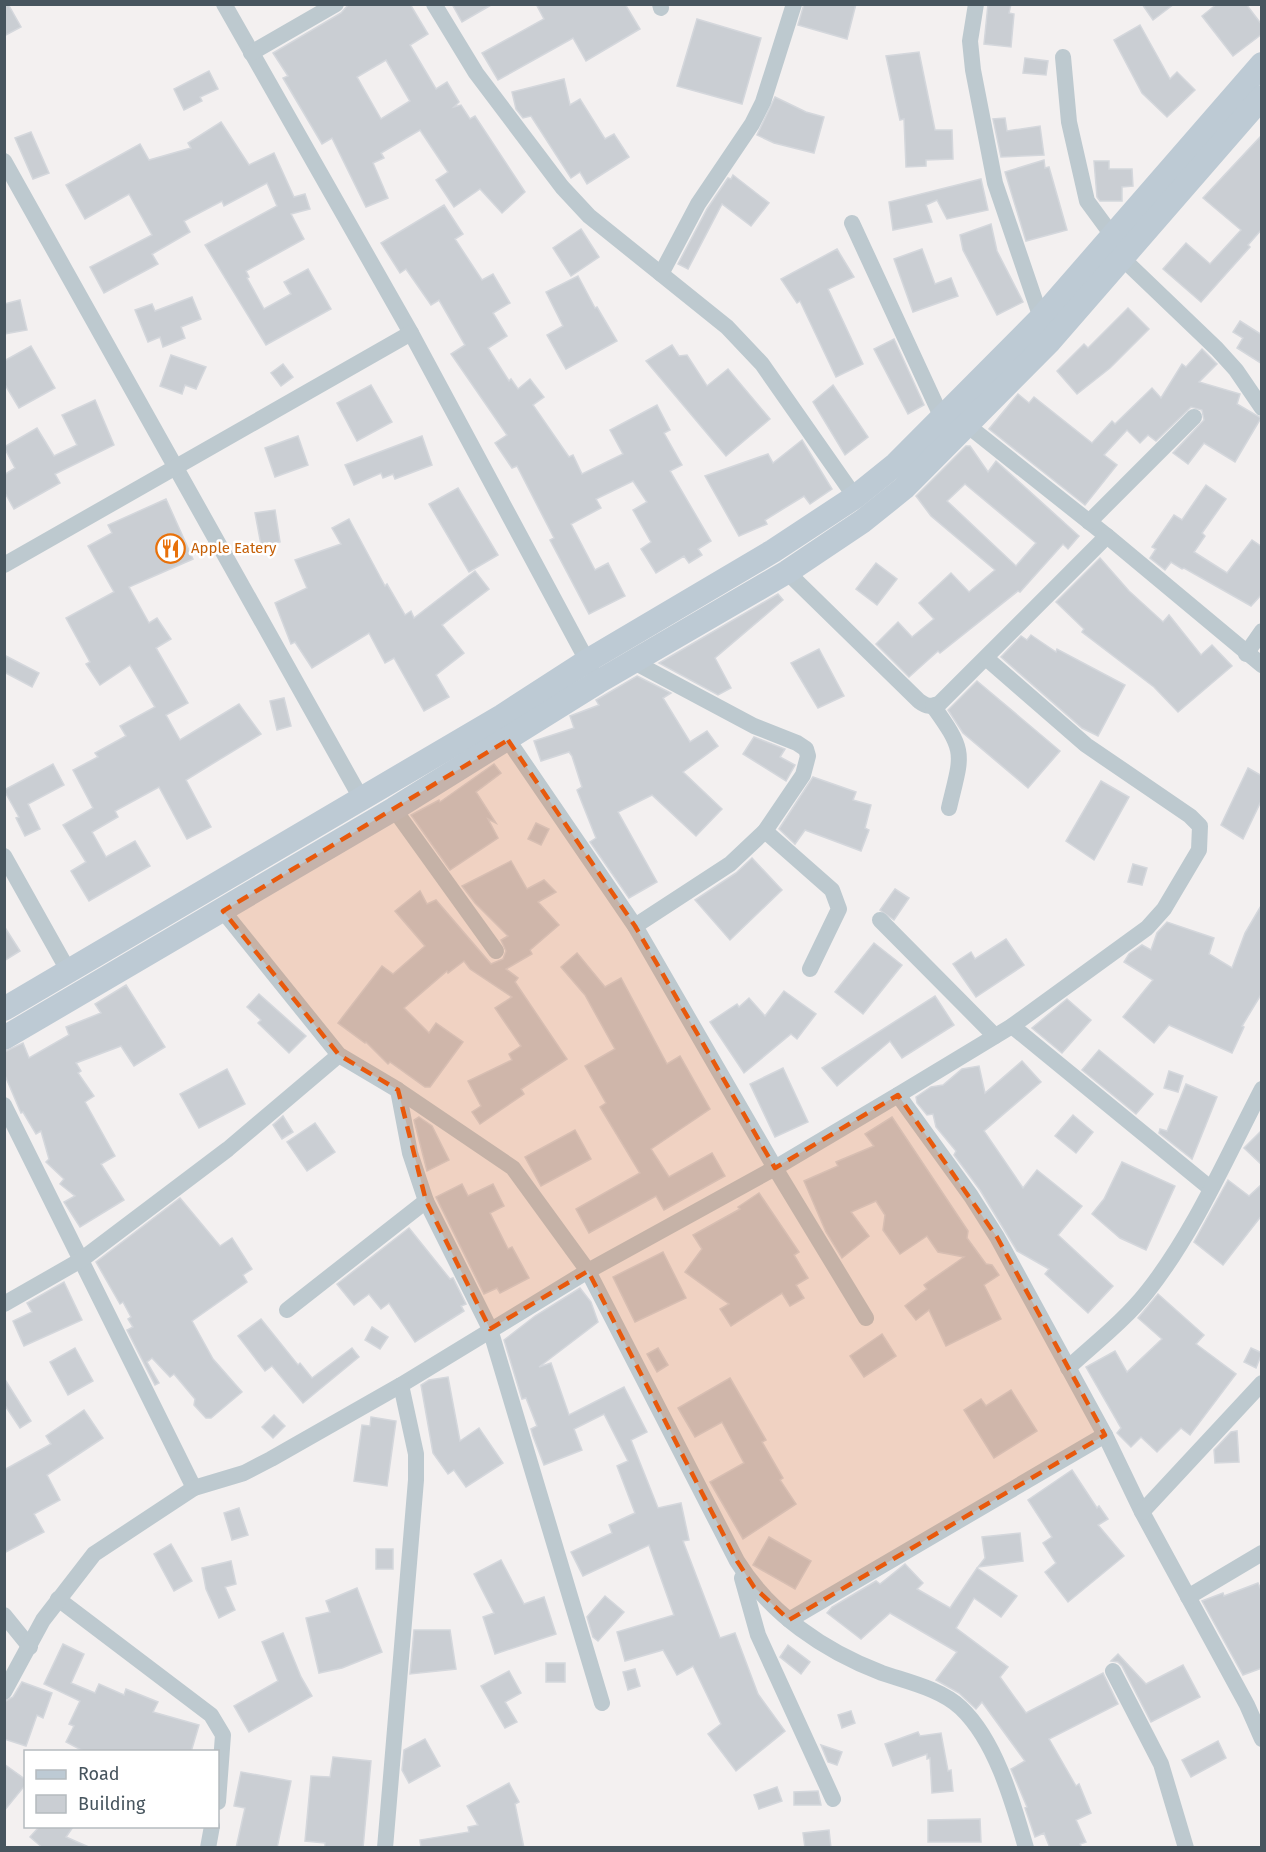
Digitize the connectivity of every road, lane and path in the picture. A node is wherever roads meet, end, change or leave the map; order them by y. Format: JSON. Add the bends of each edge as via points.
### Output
{"nodes":[{"id":1,"x":224,"y":4,"type":"edge"},
{"id":2,"x":336,"y":4,"type":"edge"},
{"id":3,"x":434,"y":4,"type":"edge"},
{"id":4,"x":794,"y":4,"type":"edge"},
{"id":5,"x":976,"y":4,"type":"edge"},
{"id":6,"x":252,"y":53,"type":"junction"},
{"id":7,"x":1063,"y":57,"type":"dead end"},
{"id":8,"x":1262,"y":64,"type":"edge"},
{"id":9,"x":1262,"y":97,"type":"edge"},
{"id":10,"x":4,"y":161,"type":"edge"},
{"id":11,"x":852,"y":223,"type":"dead end"},
{"id":12,"x":1112,"y":236,"type":"junction"},
{"id":13,"x":1122,"y":258,"type":"junction"},
{"id":14,"x":661,"y":274,"type":"junction"},
{"id":15,"x":1041,"y":318,"type":"junction"},
{"id":16,"x":411,"y":333,"type":"junction"},
{"id":17,"x":1262,"y":408,"type":"edge"},
{"id":18,"x":1194,"y":417,"type":"dead end"},
{"id":19,"x":942,"y":418,"type":"junction"},
{"id":20,"x":966,"y":425,"type":"junction"},
{"id":21,"x":176,"y":468,"type":"junction"},
{"id":22,"x":855,"y":497,"type":"junction"},
{"id":23,"x":1089,"y":522,"type":"junction"},
{"id":24,"x":1107,"y":536,"type":"junction"},
{"id":25,"x":4,"y":565,"type":"edge"},
{"id":26,"x":787,"y":572,"type":"junction"},
{"id":27,"x":1262,"y":631,"type":"edge"},
{"id":28,"x":1246,"y":654,"type":"junction"},
{"id":29,"x":986,"y":658,"type":"junction"},
{"id":30,"x":587,"y":661,"type":"junction"},
{"id":31,"x":634,"y":662,"type":"junction"},
{"id":32,"x":1262,"y":665,"type":"edge"},
{"id":33,"x":598,"y":682,"type":"junction"},
{"id":34,"x":933,"y":706,"type":"junction"},
{"id":35,"x":508,"y":740,"type":"junction"},
{"id":36,"x":362,"y":800,"type":"junction"},
{"id":37,"x":949,"y":808,"type":"dead end"},
{"id":38,"x":394,"y":809,"type":"junction"},
{"id":39,"x":765,"y":831,"type":"junction"},
{"id":40,"x":4,"y":856,"type":"edge"},
{"id":41,"x":223,"y":911,"type":"junction"},
{"id":42,"x":880,"y":920,"type":"dead end"},
{"id":43,"x":635,"y":926,"type":"junction"},
{"id":44,"x":496,"y":951,"type":"dead end"},
{"id":45,"x":810,"y":969,"type":"dead end"},
{"id":46,"x":69,"y":972,"type":"junction"},
{"id":47,"x":4,"y":1009,"type":"edge"},
{"id":48,"x":1012,"y":1026,"type":"junction"},
{"id":49,"x":994,"y":1036,"type":"junction"},
{"id":50,"x":4,"y":1038,"type":"edge"},
{"id":51,"x":339,"y":1055,"type":"junction"},
{"id":52,"x":1262,"y":1089,"type":"edge"},
{"id":53,"x":398,"y":1090,"type":"junction"},
{"id":54,"x":898,"y":1095,"type":"junction"},
{"id":55,"x":4,"y":1105,"type":"edge"},
{"id":56,"x":775,"y":1168,"type":"junction"},
{"id":57,"x":1210,"y":1188,"type":"junction"},
{"id":58,"x":426,"y":1201,"type":"junction"},
{"id":59,"x":81,"y":1260,"type":"junction"},
{"id":60,"x":588,"y":1271,"type":"junction"},
{"id":61,"x":4,"y":1304,"type":"edge"},
{"id":62,"x":287,"y":1310,"type":"dead end"},
{"id":63,"x":866,"y":1318,"type":"dead end"},
{"id":64,"x":490,"y":1329,"type":"junction"},
{"id":65,"x":1068,"y":1368,"type":"junction"},
{"id":66,"x":1262,"y":1383,"type":"edge"},
{"id":67,"x":401,"y":1385,"type":"junction"},
{"id":68,"x":1105,"y":1435,"type":"junction"},
{"id":69,"x":194,"y":1488,"type":"junction"},
{"id":70,"x":1142,"y":1512,"type":"junction"},
{"id":71,"x":1262,"y":1553,"type":"edge"},
{"id":72,"x":737,"y":1561,"type":"junction"},
{"id":73,"x":1188,"y":1596,"type":"junction"},
{"id":74,"x":58,"y":1599,"type":"junction"},
{"id":75,"x":4,"y":1615,"type":"edge"},
{"id":76,"x":789,"y":1620,"type":"junction"},
{"id":77,"x":30,"y":1647,"type":"junction"},
{"id":78,"x":1113,"y":1671,"type":"dead end"},
{"id":79,"x":4,"y":1692,"type":"edge"},
{"id":80,"x":1254,"y":1701,"type":"edge"},
{"id":81,"x":602,"y":1703,"type":"dead end"},
{"id":82,"x":1262,"y":1739,"type":"edge"},
{"id":83,"x":219,"y":1789,"type":"edge"},
{"id":84,"x":833,"y":1799,"type":"dead end"},
{"id":85,"x":212,"y":1828,"type":"edge"},
{"id":86,"x":208,"y":1848,"type":"edge"},
{"id":87,"x":385,"y":1848,"type":"edge"},
{"id":88,"x":1026,"y":1848,"type":"edge"},
{"id":89,"x":1186,"y":1848,"type":"edge"}],
"edges":[{"from":1,"to":6,"type":"street"},
{"from":2,"to":6,"type":"street"},
{"from":3,"to":14,"type":"street","via":[[476,73],[562,187],[589,216]]},
{"from":4,"to":14,"type":"street","via":[[763,102],[698,204]]},
{"from":5,"to":15,"type":"street","via":[[970,41],[973,70],[995,183]]},
{"from":6,"to":16,"type":"street"},
{"from":7,"to":12,"type":"street","via":[[1070,122],[1087,201]]},
{"from":8,"to":12,"type":"main road"},
{"from":9,"to":13,"type":"main road"},
{"from":10,"to":21,"type":"street"},
{"from":11,"to":19,"type":"street"},
{"from":12,"to":15,"type":"main road"},
{"from":13,"to":17,"type":"street","via":[[1218,349]]},
{"from":13,"to":20,"type":"main road","via":[[1050,341]]},
{"from":14,"to":22,"type":"street","via":[[728,327],[762,364]]},
{"from":15,"to":19,"type":"main road"},
{"from":16,"to":21,"type":"street"},
{"from":16,"to":30,"type":"street"},
{"from":18,"to":23,"type":"street"},
{"from":19,"to":22,"type":"main road","via":[[896,464]]},
{"from":20,"to":23,"type":"street"},
{"from":20,"to":26,"type":"main road","via":[[904,488]]},
{"from":21,"to":25,"type":"street"},
{"from":21,"to":36,"type":"street"},
{"from":22,"to":30,"type":"main road","via":[[773,551]]},
{"from":23,"to":24,"type":"street"},
{"from":24,"to":28,"type":"street"},
{"from":24,"to":29,"type":"street"},
{"from":26,"to":31,"type":"main road"},
{"from":26,"to":34,"type":"street","via":[[919,701]]},
{"from":27,"to":28,"type":"street"},
{"from":28,"to":32,"type":"street"},
{"from":29,"to":34,"type":"street"},
{"from":29,"to":48,"type":"street","via":[[1086,745],[1190,816],[1200,826],[1201,838],[1199,850],[1170,899],[1147,928]]},
{"from":30,"to":33,"type":"street"},
{"from":30,"to":36,"type":"main road"},
{"from":31,"to":33,"type":"main road"},
{"from":31,"to":39,"type":"street","via":[[806,749],[803,775]]},
{"from":33,"to":35,"type":"main road"},
{"from":34,"to":37,"type":"street","via":[[959,747],[960,763]]},
{"from":35,"to":38,"type":"main road"},
{"from":35,"to":43,"type":"street"},
{"from":36,"to":46,"type":"main road"},
{"from":38,"to":41,"type":"main road"},
{"from":38,"to":44,"type":"street"},
{"from":39,"to":43,"type":"street","via":[[730,864]]},
{"from":39,"to":45,"type":"street","via":[[832,890],[837,899],[839,909]]},
{"from":40,"to":46,"type":"street"},
{"from":41,"to":50,"type":"main road"},
{"from":41,"to":51,"type":"street"},
{"from":42,"to":49,"type":"street"},
{"from":43,"to":56,"type":"street"},
{"from":46,"to":47,"type":"main road"},
{"from":48,"to":49,"type":"street"},
{"from":48,"to":57,"type":"street"},
{"from":49,"to":54,"type":"street"},
{"from":51,"to":53,"type":"street"},
{"from":51,"to":59,"type":"street","via":[[228,1149]]},
{"from":52,"to":57,"type":"street"},
{"from":53,"to":58,"type":"street","via":[[410,1153]]},
{"from":53,"to":60,"type":"street","via":[[513,1168]]},
{"from":54,"to":56,"type":"street"},
{"from":54,"to":65,"type":"street","via":[[971,1196]]},
{"from":55,"to":59,"type":"street"},
{"from":56,"to":60,"type":"street"},
{"from":56,"to":63,"type":"street"},
{"from":57,"to":65,"type":"street","via":[[1146,1294]]},
{"from":58,"to":62,"type":"street"},
{"from":58,"to":64,"type":"street"},
{"from":59,"to":61,"type":"street"},
{"from":59,"to":69,"type":"street"},
{"from":60,"to":64,"type":"street"},
{"from":60,"to":72,"type":"street"},
{"from":64,"to":67,"type":"street"},
{"from":64,"to":81,"type":"street"},
{"from":65,"to":68,"type":"street"},
{"from":66,"to":70,"type":"street"},
{"from":67,"to":69,"type":"street","via":[[244,1473]]},
{"from":67,"to":87,"type":"street","via":[[416,1454],[416,1479]]},
{"from":68,"to":70,"type":"street"},
{"from":68,"to":76,"type":"street"},
{"from":69,"to":74,"type":"street","via":[[94,1554]]},
{"from":70,"to":73,"type":"street"},
{"from":71,"to":73,"type":"street"},
{"from":72,"to":76,"type":"street","via":[[754,1587]]},
{"from":72,"to":84,"type":"street","via":[[758,1635]]},
{"from":73,"to":80,"type":"street"},
{"from":74,"to":77,"type":"street"},
{"from":74,"to":83,"type":"street","via":[[211,1715],[223,1735]]},
{"from":75,"to":77,"type":"street"},
{"from":76,"to":88,"type":"street","via":[[856,1663],[938,1693],[960,1707],[979,1728],[1009,1790]]},
{"from":77,"to":79,"type":"street"},
{"from":78,"to":89,"type":"street","via":[[1161,1764]]},
{"from":80,"to":82,"type":"street"},
{"from":85,"to":86,"type":"street"}]}
